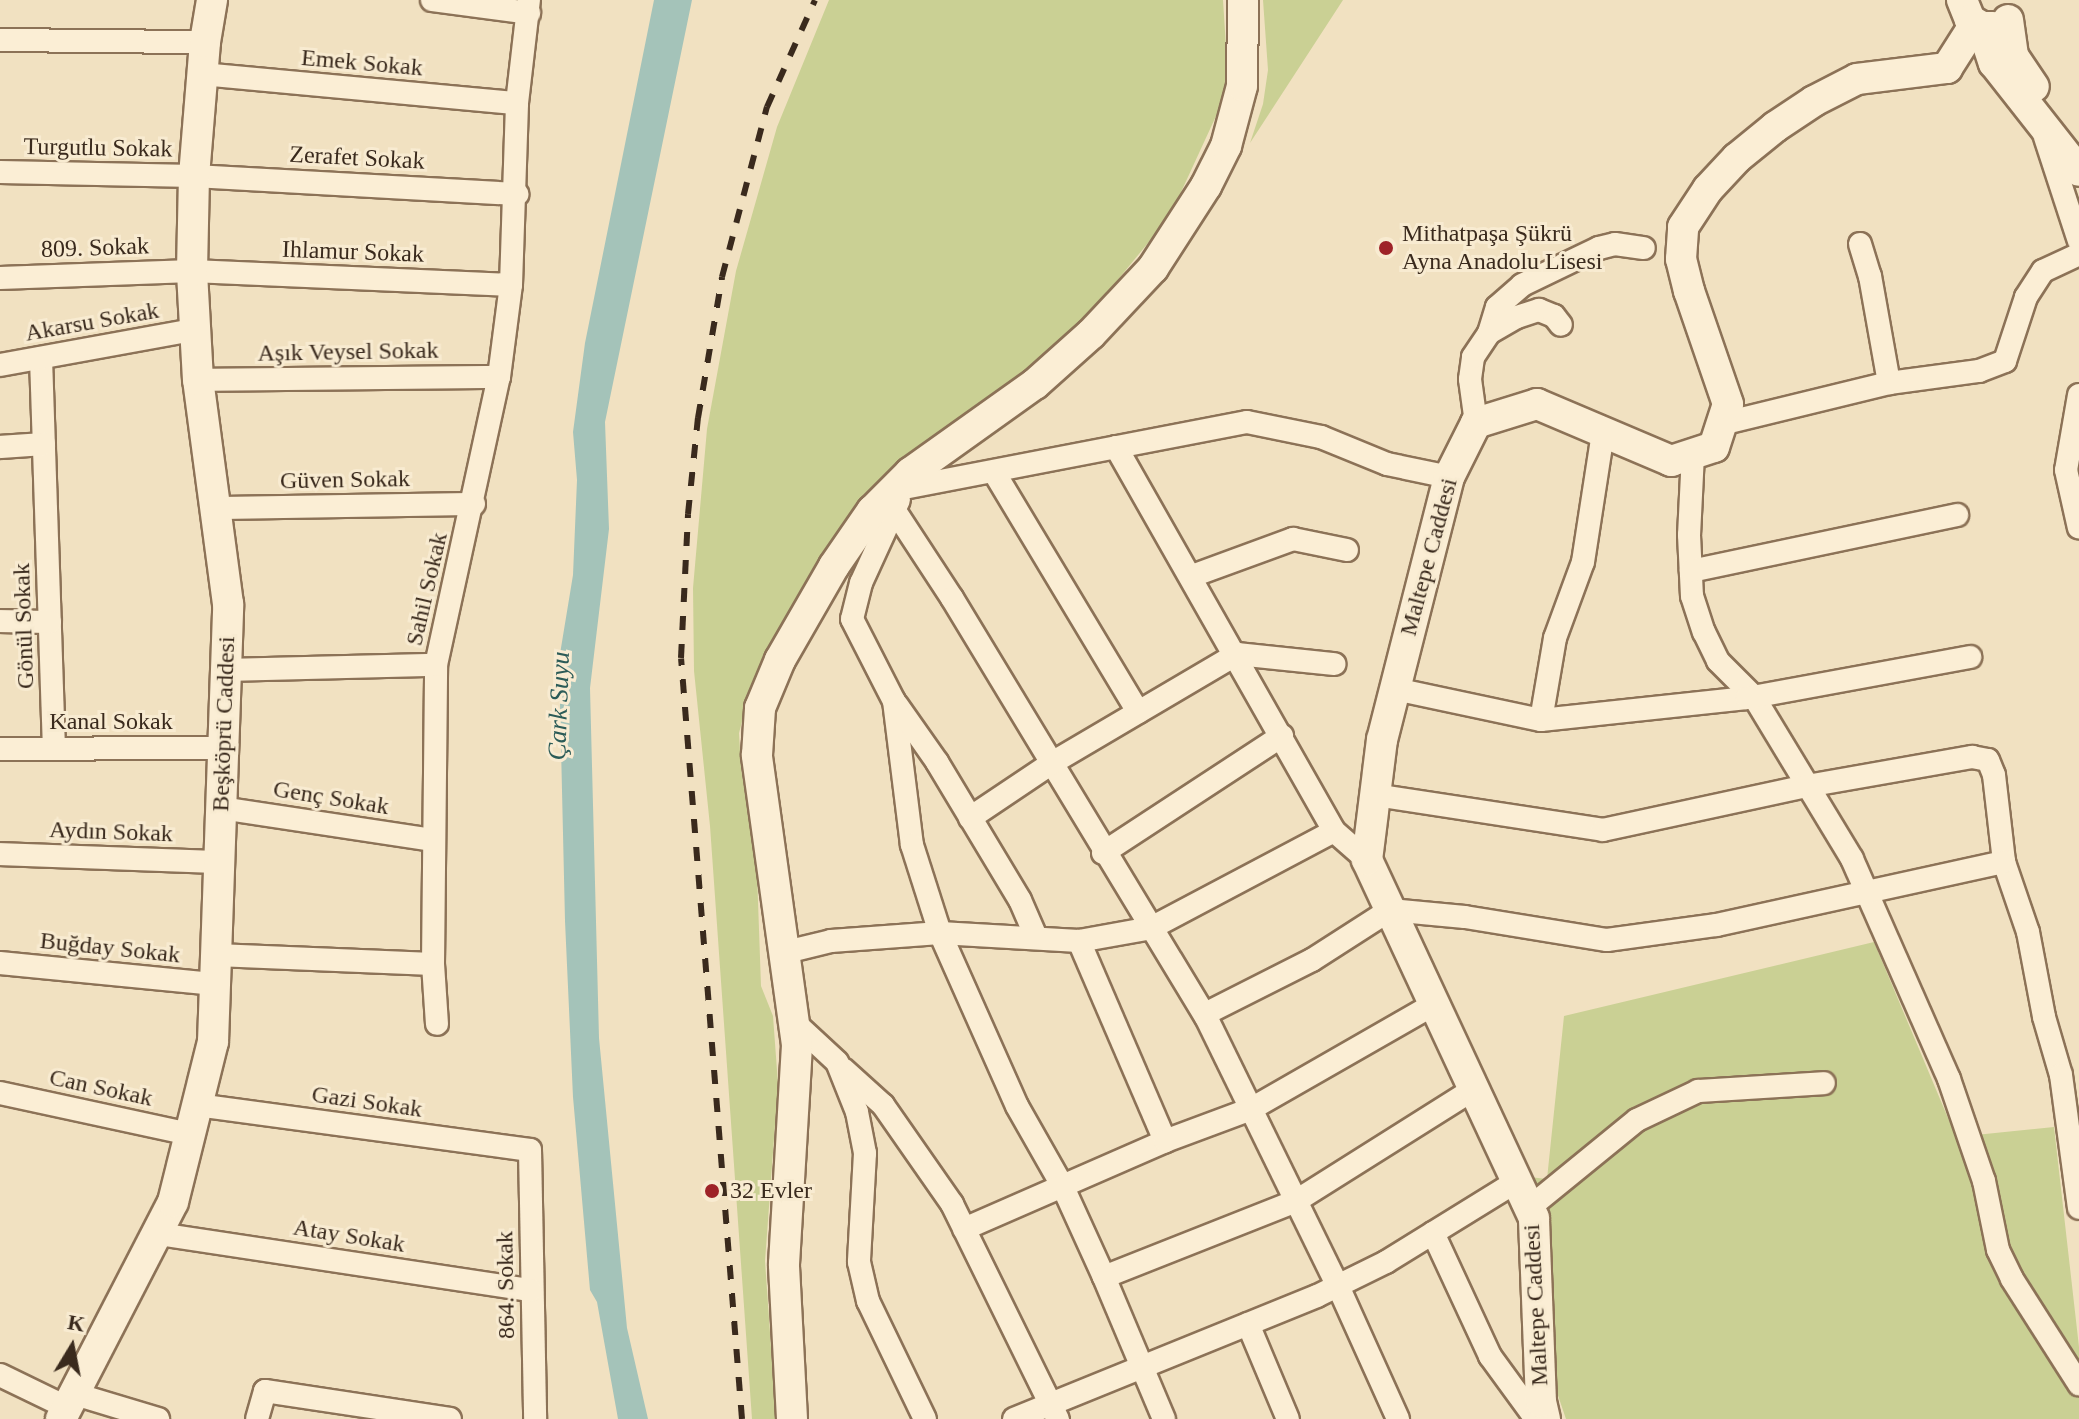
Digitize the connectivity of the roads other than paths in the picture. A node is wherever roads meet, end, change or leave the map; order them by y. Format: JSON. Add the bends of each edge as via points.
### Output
{"nodes":[{"id":1,"x":212,"y":0,"type":"edge"},
{"id":2,"x":432,"y":0,"type":"edge"},
{"id":3,"x":1232,"y":0,"type":"edge"},
{"id":4,"x":1243,"y":0,"type":"edge"},
{"id":5,"x":529,"y":7,"type":"edge"},
{"id":6,"x":1977,"y":11,"type":"edge"},
{"id":7,"x":0,"y":40,"type":"edge"},
{"id":8,"x":205,"y":42,"type":"junction"},
{"id":9,"x":1242,"y":58,"type":"junction"},
{"id":10,"x":1994,"y":63,"type":"junction"},
{"id":11,"x":1947,"y":68,"type":"junction"},
{"id":12,"x":202,"y":74,"type":"junction"},
{"id":13,"x":517,"y":103,"type":"junction"},
{"id":14,"x":2039,"y":121,"type":"junction"},
{"id":15,"x":2079,"y":141,"type":"edge"},
{"id":16,"x":2079,"y":171,"type":"edge"},
{"id":17,"x":0,"y":172,"type":"edge"},
{"id":18,"x":194,"y":176,"type":"junction"},
{"id":19,"x":517,"y":194,"type":"junction"},
{"id":20,"x":2079,"y":241,"type":"edge"},
{"id":21,"x":1860,"y":244,"type":"dead end"},
{"id":22,"x":1644,"y":248,"type":"dead end"},
{"id":23,"x":2079,"y":254,"type":"edge"},
{"id":24,"x":192,"y":271,"type":"junction"},
{"id":25,"x":0,"y":278,"type":"edge"},
{"id":26,"x":511,"y":285,"type":"junction"},
{"id":27,"x":1561,"y":325,"type":"dead end"},
{"id":28,"x":193,"y":330,"type":"junction"},
{"id":29,"x":1489,"y":333,"type":"junction"},
{"id":30,"x":41,"y":358,"type":"junction"},
{"id":31,"x":0,"y":365,"type":"edge"},
{"id":32,"x":499,"y":377,"type":"junction"},
{"id":33,"x":198,"y":380,"type":"junction"},
{"id":34,"x":1889,"y":383,"type":"junction"},
{"id":35,"x":2079,"y":395,"type":"edge"},
{"id":36,"x":1476,"y":423,"type":"junction"},
{"id":37,"x":1721,"y":424,"type":"junction"},
{"id":38,"x":1603,"y":433,"type":"junction"},
{"id":39,"x":44,"y":444,"type":"junction"},
{"id":40,"x":0,"y":447,"type":"edge"},
{"id":41,"x":1116,"y":447,"type":"junction"},
{"id":42,"x":1693,"y":454,"type":"junction"},
{"id":43,"x":994,"y":472,"type":"junction"},
{"id":44,"x":1449,"y":477,"type":"junction"},
{"id":45,"x":907,"y":480,"type":"junction"},
{"id":46,"x":474,"y":504,"type":"junction"},
{"id":47,"x":217,"y":508,"type":"junction"},
{"id":48,"x":895,"y":511,"type":"junction"},
{"id":49,"x":1957,"y":515,"type":"dead end"},
{"id":50,"x":2079,"y":528,"type":"edge"},
{"id":51,"x":1347,"y":550,"type":"dead end"},
{"id":52,"x":1691,"y":571,"type":"junction"},
{"id":53,"x":1192,"y":576,"type":"junction"},
{"id":54,"x":0,"y":621,"type":"edge"},
{"id":55,"x":50,"y":622,"type":"junction"},
{"id":56,"x":1237,"y":654,"type":"junction"},
{"id":57,"x":1970,"y":657,"type":"dead end"},
{"id":58,"x":1334,"y":664,"type":"dead end"},
{"id":59,"x":436,"y":665,"type":"junction"},
{"id":60,"x":226,"y":670,"type":"junction"},
{"id":61,"x":1395,"y":689,"type":"junction"},
{"id":62,"x":1754,"y":697,"type":"junction"},
{"id":63,"x":894,"y":701,"type":"junction"},
{"id":64,"x":1138,"y":712,"type":"junction"},
{"id":65,"x":1541,"y":720,"type":"junction"},
{"id":66,"x":1282,"y":736,"type":"junction"},
{"id":67,"x":54,"y":748,"type":"junction"},
{"id":68,"x":223,"y":748,"type":"junction"},
{"id":69,"x":0,"y":749,"type":"edge"},
{"id":70,"x":1052,"y":763,"type":"junction"},
{"id":71,"x":1807,"y":786,"type":"junction"},
{"id":72,"x":1375,"y":795,"type":"junction"},
{"id":73,"x":221,"y":808,"type":"junction"},
{"id":74,"x":970,"y":818,"type":"junction"},
{"id":75,"x":1334,"y":831,"type":"junction"},
{"id":76,"x":433,"y":840,"type":"junction"},
{"id":77,"x":1103,"y":853,"type":"junction"},
{"id":78,"x":0,"y":854,"type":"edge"},
{"id":79,"x":1367,"y":860,"type":"junction"},
{"id":80,"x":219,"y":862,"type":"junction"},
{"id":81,"x":2004,"y":862,"type":"junction"},
{"id":82,"x":1868,"y":892,"type":"junction"},
{"id":83,"x":1390,"y":910,"type":"junction"},
{"id":84,"x":1151,"y":928,"type":"junction"},
{"id":85,"x":940,"y":933,"type":"junction"},
{"id":86,"x":1036,"y":937,"type":"junction"},
{"id":87,"x":1079,"y":941,"type":"junction"},
{"id":88,"x":786,"y":952,"type":"junction"},
{"id":89,"x":0,"y":963,"type":"edge"},
{"id":90,"x":433,"y":964,"type":"junction"},
{"id":91,"x":215,"y":970,"type":"junction"},
{"id":92,"x":1434,"y":1004,"type":"junction"},
{"id":93,"x":1205,"y":1014,"type":"junction"},
{"id":94,"x":794,"y":1022,"type":"junction"},
{"id":95,"x":437,"y":1024,"type":"dead end"},
{"id":96,"x":837,"y":1062,"type":"junction"},
{"id":97,"x":1824,"y":1083,"type":"dead end"},
{"id":98,"x":1474,"y":1089,"type":"junction"},
{"id":99,"x":0,"y":1093,"type":"edge"},
{"id":100,"x":197,"y":1105,"type":"junction"},
{"id":101,"x":1251,"y":1109,"type":"junction"},
{"id":102,"x":190,"y":1134,"type":"junction"},
{"id":103,"x":1165,"y":1141,"type":"junction"},
{"id":104,"x":530,"y":1150,"type":"joint"},
{"id":105,"x":1063,"y":1187,"type":"junction"},
{"id":106,"x":1523,"y":1194,"type":"junction"},
{"id":107,"x":1296,"y":1201,"type":"junction"},
{"id":108,"x":2079,"y":1208,"type":"edge"},
{"id":109,"x":964,"y":1229,"type":"junction"},
{"id":110,"x":1433,"y":1233,"type":"junction"},
{"id":111,"x":159,"y":1234,"type":"junction"},
{"id":112,"x":1104,"y":1277,"type":"junction"},
{"id":113,"x":1338,"y":1286,"type":"junction"},
{"id":114,"x":531,"y":1290,"type":"junction"},
{"id":115,"x":1248,"y":1324,"type":"junction"},
{"id":116,"x":1141,"y":1367,"type":"junction"},
{"id":117,"x":0,"y":1375,"type":"edge"},
{"id":118,"x":2079,"y":1384,"type":"edge"},
{"id":119,"x":68,"y":1407,"type":"edge"},
{"id":120,"x":1055,"y":1411,"type":"edge"},
{"id":121,"x":158,"y":1419,"type":"edge"},
{"id":122,"x":257,"y":1419,"type":"edge"},
{"id":123,"x":450,"y":1419,"type":"edge"},
{"id":124,"x":535,"y":1419,"type":"edge"},
{"id":125,"x":792,"y":1419,"type":"edge"},
{"id":126,"x":925,"y":1419,"type":"edge"},
{"id":127,"x":1014,"y":1419,"type":"edge"},
{"id":128,"x":1164,"y":1419,"type":"edge"},
{"id":129,"x":1288,"y":1419,"type":"edge"},
{"id":130,"x":1398,"y":1419,"type":"edge"},
{"id":131,"x":1536,"y":1419,"type":"edge"},
{"id":132,"x":1545,"y":1419,"type":"edge"}],
"edges":[{"from":1,"to":8,"type":"street","name":"Beşköprü Caddesi"},
{"from":2,"to":5,"type":"street"},
{"from":3,"to":9,"type":"street"},
{"from":4,"to":9,"type":"street"},
{"from":5,"to":13,"type":"street","name":"Sahil Sokak"},
{"from":6,"to":10,"type":"street"},
{"from":6,"to":11,"type":"street"},
{"from":6,"to":15,"type":"street"},
{"from":7,"to":8,"type":"street"},
{"from":8,"to":12,"type":"street","name":"Beşköprü Caddesi"},
{"from":9,"to":45,"type":"street","via":[[1242,86],[1226,146],[1153,268],[1035,384]]},
{"from":10,"to":11,"type":"street"},
{"from":10,"to":14,"type":"street"},
{"from":11,"to":37,"type":"street","via":[[1857,79],[1814,101],[1737,158],[1683,227],[1681,259],[1689,291],[1728,404]]},
{"from":12,"to":13,"type":"street","name":"Emek Sokak"},
{"from":12,"to":18,"type":"street","name":"Beşköprü Caddesi"},
{"from":13,"to":19,"type":"street","name":"Sahil Sokak"},
{"from":14,"to":16,"type":"street"},
{"from":14,"to":20,"type":"street"},
{"from":17,"to":18,"type":"street","name":"Turgutlu Sokak"},
{"from":18,"to":19,"type":"street","name":"Zerafet Sokak"},
{"from":18,"to":24,"type":"street","name":"Beşköprü Caddesi"},
{"from":19,"to":26,"type":"street","name":"Sahil Sokak"},
{"from":21,"to":34,"type":"street"},
{"from":22,"to":29,"type":"street","via":[[1599,248],[1522,285],[1497,307]]},
{"from":23,"to":34,"type":"street","via":[[2043,271],[2026,297],[2005,361],[1979,371]]},
{"from":24,"to":25,"type":"street","name":"809. Sokak"},
{"from":24,"to":26,"type":"street","name":"Ihlamur Sokak"},
{"from":24,"to":28,"type":"street","name":"Beşköprü Caddesi"},
{"from":26,"to":32,"type":"street","name":"Sahil Sokak"},
{"from":27,"to":29,"type":"street","via":[[1539,310]]},
{"from":28,"to":30,"type":"street","name":"Akarsu Sokak"},
{"from":28,"to":33,"type":"street","name":"Beşköprü Caddesi"},
{"from":29,"to":36,"type":"street","via":[[1473,357]]},
{"from":30,"to":31,"type":"street","name":"Akarsu Sokak"},
{"from":30,"to":39,"type":"street","name":"Gönül Sokak"},
{"from":32,"to":33,"type":"street","name":"Aşık Veysel Sokak"},
{"from":32,"to":46,"type":"street","name":"Sahil Sokak"},
{"from":33,"to":47,"type":"street","name":"Beşköprü Caddesi"},
{"from":34,"to":37,"type":"street"},
{"from":35,"to":50,"type":"street","via":[[2066,470]]},
{"from":36,"to":38,"type":"street","via":[[1537,404]]},
{"from":36,"to":44,"type":"street","name":"Maltepe Caddesi"},
{"from":37,"to":42,"type":"street","via":[[1714,447]]},
{"from":38,"to":42,"type":"street","via":[[1671,461]]},
{"from":38,"to":65,"type":"street","via":[[1583,562],[1555,638]]},
{"from":39,"to":40,"type":"street"},
{"from":39,"to":55,"type":"street","name":"Gönül Sokak"},
{"from":41,"to":43,"type":"street"},
{"from":41,"to":44,"type":"street","via":[[1247,422],[1321,437],[1387,464]]},
{"from":41,"to":53,"type":"street"},
{"from":42,"to":52,"type":"street"},
{"from":43,"to":45,"type":"street"},
{"from":43,"to":64,"type":"street"},
{"from":44,"to":61,"type":"street","name":"Maltepe Caddesi"},
{"from":45,"to":48,"type":"street"},
{"from":45,"to":88,"type":"street","via":[[872,511],[834,566],[780,660],[760,708],[757,755]]},
{"from":46,"to":47,"type":"street","name":"Güven Sokak"},
{"from":46,"to":59,"type":"street","name":"Sahil Sokak"},
{"from":47,"to":60,"type":"street","name":"Beşköprü Caddesi","via":[[228,604]]},
{"from":48,"to":63,"type":"street","via":[[861,583],[852,619]]},
{"from":48,"to":70,"type":"street"},
{"from":49,"to":52,"type":"street"},
{"from":51,"to":53,"type":"street","via":[[1293,539]]},
{"from":52,"to":62,"type":"street","via":[[1692,596],[1718,661]]},
{"from":53,"to":56,"type":"street"},
{"from":54,"to":55,"type":"street"},
{"from":55,"to":67,"type":"street","name":"Gönül Sokak"},
{"from":56,"to":58,"type":"street"},
{"from":56,"to":64,"type":"street"},
{"from":56,"to":66,"type":"street"},
{"from":57,"to":62,"type":"street"},
{"from":59,"to":60,"type":"street"},
{"from":59,"to":76,"type":"street","name":"Sahil Sokak"},
{"from":60,"to":68,"type":"street","name":"Beşköprü Caddesi"},
{"from":61,"to":65,"type":"street"},
{"from":61,"to":72,"type":"street","name":"Maltepe Caddesi"},
{"from":62,"to":65,"type":"street"},
{"from":62,"to":71,"type":"street"},
{"from":63,"to":74,"type":"street"},
{"from":63,"to":85,"type":"street","via":[[912,845]]},
{"from":64,"to":70,"type":"street"},
{"from":66,"to":75,"type":"street"},
{"from":66,"to":77,"type":"street"},
{"from":67,"to":68,"type":"street","name":"Kanal Sokak"},
{"from":67,"to":69,"type":"street","name":"Kanal Sokak"},
{"from":68,"to":73,"type":"street","name":"Beşköprü Caddesi"},
{"from":70,"to":74,"type":"street"},
{"from":70,"to":77,"type":"street"},
{"from":71,"to":72,"type":"street","via":[[1603,830]]},
{"from":71,"to":81,"type":"street","via":[[1972,757],[1988,760]]},
{"from":71,"to":82,"type":"street"},
{"from":72,"to":79,"type":"street","name":"Maltepe Caddesi"},
{"from":73,"to":76,"type":"street","name":"Genç Sokak"},
{"from":73,"to":80,"type":"street","name":"Beşköprü Caddesi"},
{"from":74,"to":86,"type":"street"},
{"from":75,"to":79,"type":"street"},
{"from":75,"to":84,"type":"street"},
{"from":76,"to":90,"type":"street","name":"Sahil Sokak"},
{"from":77,"to":84,"type":"street"},
{"from":78,"to":80,"type":"street","name":"Aydın Sokak"},
{"from":79,"to":83,"type":"street","name":"Maltepe Caddesi"},
{"from":80,"to":91,"type":"street","name":"Beşköprü Caddesi"},
{"from":81,"to":82,"type":"street"},
{"from":81,"to":108,"type":"street","via":[[2028,932],[2061,1075]]},
{"from":82,"to":83,"type":"street","via":[[1717,925],[1607,940]]},
{"from":82,"to":118,"type":"street","via":[[1949,1079],[1984,1181],[1998,1250]]},
{"from":83,"to":92,"type":"street","name":"Maltepe Caddesi"},
{"from":83,"to":93,"type":"street","via":[[1312,960]]},
{"from":84,"to":87,"type":"street"},
{"from":84,"to":93,"type":"street"},
{"from":85,"to":86,"type":"street"},
{"from":85,"to":88,"type":"street","via":[[831,941]]},
{"from":85,"to":105,"type":"street","via":[[1017,1106]]},
{"from":86,"to":87,"type":"street"},
{"from":87,"to":103,"type":"street"},
{"from":88,"to":94,"type":"street"},
{"from":89,"to":91,"type":"street","name":"Buğday Sokak"},
{"from":90,"to":91,"type":"street"},
{"from":90,"to":95,"type":"street","name":"Sahil Sokak"},
{"from":91,"to":100,"type":"street","name":"Beşköprü Caddesi","via":[[213,1042]]},
{"from":92,"to":98,"type":"street","name":"Maltepe Caddesi"},
{"from":92,"to":101,"type":"street"},
{"from":93,"to":101,"type":"street"},
{"from":94,"to":96,"type":"street"},
{"from":94,"to":125,"type":"street","via":[[784,1264]]},
{"from":96,"to":109,"type":"street","via":[[883,1105],[922,1157]]},
{"from":96,"to":126,"type":"street","via":[[857,1112],[865,1153],[859,1262],[868,1301]]},
{"from":97,"to":106,"type":"street","via":[[1698,1091],[1637,1120]]},
{"from":98,"to":106,"type":"street","name":"Maltepe Caddesi"},
{"from":98,"to":107,"type":"street"},
{"from":99,"to":102,"type":"street","name":"Can Sokak"},
{"from":100,"to":102,"type":"street","name":"Beşköprü Caddesi"},
{"from":100,"to":104,"type":"street","name":"Gazi Sokak"},
{"from":101,"to":103,"type":"street"},
{"from":101,"to":107,"type":"street"},
{"from":102,"to":111,"type":"street","name":"Beşköprü Caddesi"},
{"from":103,"to":105,"type":"street"},
{"from":104,"to":114,"type":"street","name":"864. Sokak"},
{"from":105,"to":109,"type":"street"},
{"from":105,"to":112,"type":"street"},
{"from":106,"to":110,"type":"street"},
{"from":106,"to":132,"type":"street","name":"Maltepe Caddesi","via":[[1534,1218]]},
{"from":107,"to":112,"type":"street"},
{"from":107,"to":113,"type":"street"},
{"from":109,"to":120,"type":"street"},
{"from":110,"to":113,"type":"street"},
{"from":110,"to":131,"type":"street","via":[[1490,1356]]},
{"from":111,"to":114,"type":"street","name":"Atay Sokak"},
{"from":111,"to":119,"type":"street","name":"Beşköprü Caddesi"},
{"from":112,"to":116,"type":"street"},
{"from":113,"to":115,"type":"street"},
{"from":113,"to":130,"type":"street"},
{"from":114,"to":124,"type":"street","name":"864. Sokak"},
{"from":115,"to":116,"type":"street"},
{"from":115,"to":129,"type":"street"},
{"from":116,"to":120,"type":"street"},
{"from":116,"to":128,"type":"street"},
{"from":117,"to":119,"type":"street"},
{"from":119,"to":121,"type":"street"},
{"from":120,"to":127,"type":"street"},
{"from":122,"to":123,"type":"street","via":[[265,1391]]}]}
